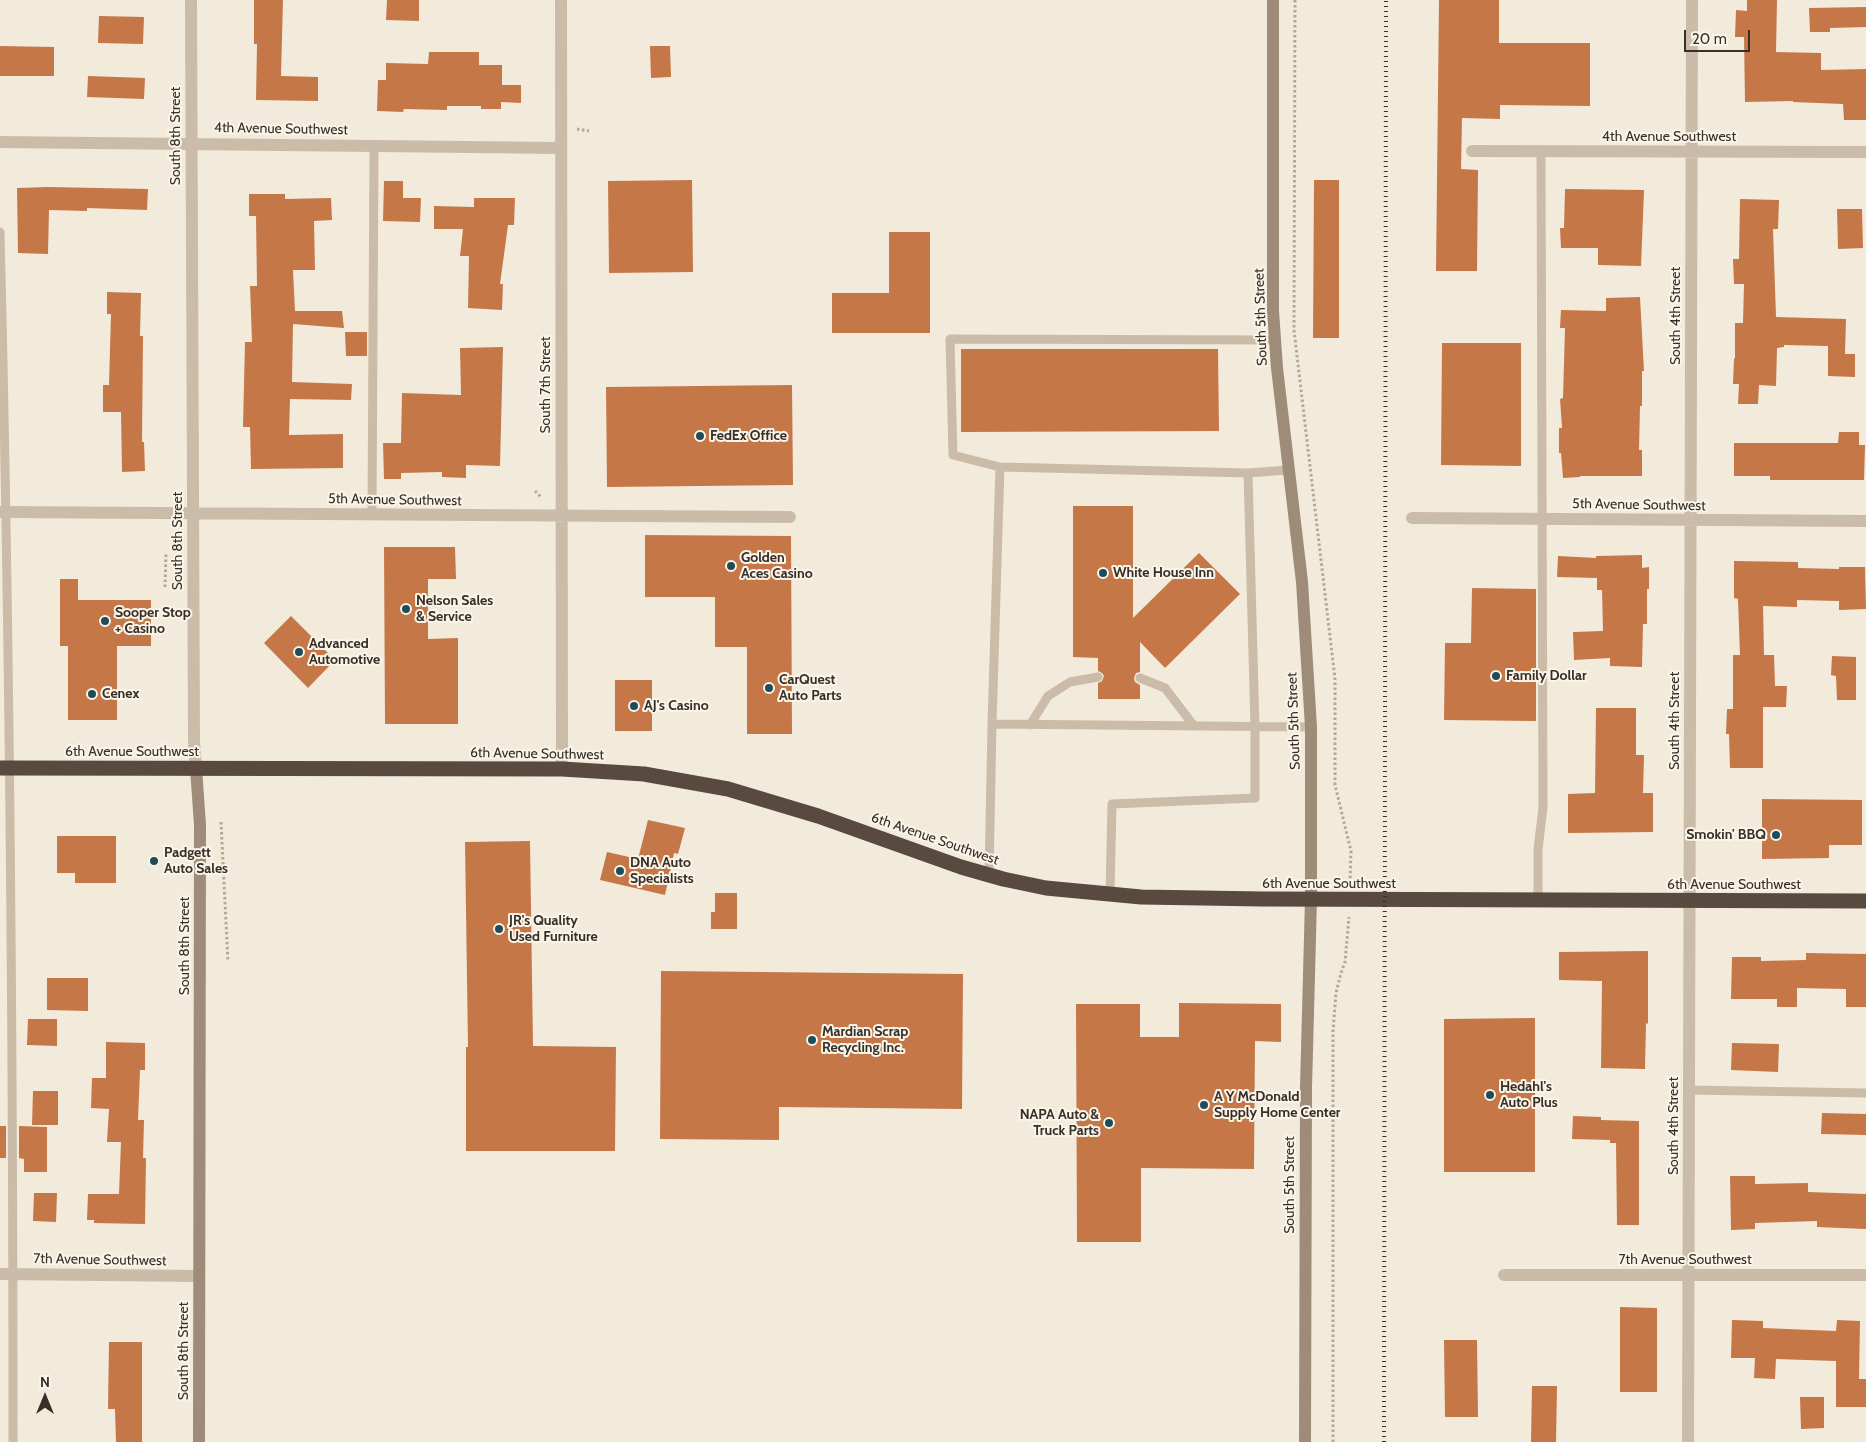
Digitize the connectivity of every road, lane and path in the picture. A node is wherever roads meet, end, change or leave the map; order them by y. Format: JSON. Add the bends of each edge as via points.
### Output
{"nodes":[{"id":1,"x":191,"y":0,"type":"edge"},
{"id":2,"x":561,"y":0,"type":"edge"},
{"id":3,"x":1273,"y":0,"type":"edge"},
{"id":4,"x":1295,"y":0,"type":"edge"},
{"id":5,"x":1692,"y":0,"type":"edge"},
{"id":6,"x":577,"y":128,"type":"dead end"},
{"id":7,"x":589,"y":131,"type":"dead end"},
{"id":8,"x":0,"y":142,"type":"edge"},
{"id":9,"x":191,"y":143,"type":"junction"},
{"id":10,"x":374,"y":146,"type":"junction"},
{"id":11,"x":560,"y":148,"type":"junction"},
{"id":12,"x":1472,"y":151,"type":"dead end"},
{"id":13,"x":1540,"y":151,"type":"junction"},
{"id":14,"x":1692,"y":152,"type":"junction"},
{"id":15,"x":1866,"y":152,"type":"edge"},
{"id":16,"x":0,"y":232,"type":"edge"},
{"id":17,"x":1275,"y":340,"type":"junction"},
{"id":18,"x":1000,"y":467,"type":"junction"},
{"id":19,"x":1288,"y":470,"type":"junction"},
{"id":20,"x":1248,"y":473,"type":"junction"},
{"id":21,"x":4,"y":512,"type":"edge"},
{"id":22,"x":193,"y":513,"type":"junction"},
{"id":23,"x":372,"y":515,"type":"junction"},
{"id":24,"x":562,"y":517,"type":"junction"},
{"id":25,"x":790,"y":517,"type":"dead end"},
{"id":26,"x":1412,"y":518,"type":"dead end"},
{"id":27,"x":1543,"y":519,"type":"junction"},
{"id":28,"x":1690,"y":521,"type":"junction"},
{"id":29,"x":1866,"y":521,"type":"edge"},
{"id":30,"x":166,"y":552,"type":"dead end"},
{"id":31,"x":166,"y":587,"type":"dead end"},
{"id":32,"x":1098,"y":677,"type":"dead end"},
{"id":33,"x":1140,"y":678,"type":"dead end"},
{"id":34,"x":992,"y":724,"type":"junction"},
{"id":35,"x":1030,"y":725,"type":"junction"},
{"id":36,"x":1194,"y":726,"type":"junction"},
{"id":37,"x":1255,"y":726,"type":"junction"},
{"id":38,"x":1311,"y":727,"type":"junction"},
{"id":39,"x":5,"y":768,"type":"edge"},
{"id":40,"x":196,"y":768,"type":"junction"},
{"id":41,"x":562,"y":769,"type":"junction"},
{"id":42,"x":221,"y":822,"type":"dead end"},
{"id":43,"x":1351,"y":850,"type":"dead end"},
{"id":44,"x":989,"y":875,"type":"junction"},
{"id":45,"x":1110,"y":894,"type":"junction"},
{"id":46,"x":1311,"y":900,"type":"junction"},
{"id":47,"x":1538,"y":901,"type":"junction"},
{"id":48,"x":1866,"y":901,"type":"edge"},
{"id":49,"x":1690,"y":902,"type":"junction"},
{"id":50,"x":228,"y":962,"type":"dead end"},
{"id":51,"x":1346,"y":962,"type":"dead end"},
{"id":52,"x":1689,"y":1090,"type":"junction"},
{"id":53,"x":1866,"y":1093,"type":"edge"},
{"id":54,"x":6,"y":1274,"type":"edge"},
{"id":55,"x":1504,"y":1274,"type":"dead end"},
{"id":56,"x":1689,"y":1274,"type":"junction"},
{"id":57,"x":1866,"y":1275,"type":"edge"},
{"id":58,"x":199,"y":1276,"type":"junction"},
{"id":59,"x":13,"y":1442,"type":"edge"},
{"id":60,"x":199,"y":1442,"type":"edge"},
{"id":61,"x":1305,"y":1442,"type":"edge"},
{"id":62,"x":1333,"y":1442,"type":"edge"},
{"id":63,"x":1688,"y":1442,"type":"edge"}],
"edges":[{"from":1,"to":9,"type":"street","name":"South 8th Street"},
{"from":2,"to":11,"type":"street","name":"South 7th Street"},
{"from":3,"to":17,"type":"street","name":"South 5th Street"},
{"from":4,"to":43,"type":"path","via":[[1294,330],[1335,679],[1335,785]]},
{"from":5,"to":14,"type":"street","name":"South 4th Street"},
{"from":6,"to":7,"type":"path"},
{"from":8,"to":9,"type":"street","name":"4th Avenue Southwest"},
{"from":9,"to":10,"type":"street","name":"4th Avenue Southwest"},
{"from":9,"to":22,"type":"street","name":"South 8th Street"},
{"from":10,"to":11,"type":"street","name":"4th Avenue Southwest"},
{"from":10,"to":23,"type":"lane"},
{"from":11,"to":24,"type":"street","name":"South 7th Street"},
{"from":12,"to":13,"type":"street","name":"4th Avenue Southwest"},
{"from":13,"to":14,"type":"street","name":"4th Avenue Southwest"},
{"from":13,"to":27,"type":"lane"},
{"from":14,"to":15,"type":"street","name":"4th Avenue Southwest"},
{"from":14,"to":28,"type":"street","name":"South 4th Street"},
{"from":16,"to":21,"type":"lane"},
{"from":17,"to":18,"type":"lane","via":[[950,339],[953,455]]},
{"from":17,"to":19,"type":"street","name":"South 5th Street"},
{"from":18,"to":20,"type":"lane"},
{"from":18,"to":34,"type":"lane"},
{"from":19,"to":20,"type":"lane"},
{"from":19,"to":38,"type":"street","name":"South 5th Street","via":[[1302,582]]},
{"from":20,"to":37,"type":"lane"},
{"from":21,"to":22,"type":"street","name":"5th Avenue Southwest"},
{"from":21,"to":39,"type":"lane"},
{"from":22,"to":23,"type":"street","name":"5th Avenue Southwest"},
{"from":22,"to":40,"type":"street","name":"South 8th Street"},
{"from":23,"to":24,"type":"street","name":"5th Avenue Southwest"},
{"from":24,"to":25,"type":"street","name":"5th Avenue Southwest"},
{"from":24,"to":41,"type":"street","name":"South 7th Street"},
{"from":26,"to":27,"type":"street","name":"5th Avenue Southwest"},
{"from":27,"to":28,"type":"street","name":"5th Avenue Southwest"},
{"from":27,"to":47,"type":"lane","via":[[1543,807],[1538,850]]},
{"from":28,"to":29,"type":"street","name":"5th Avenue Southwest"},
{"from":28,"to":49,"type":"street","name":"South 4th Street"},
{"from":30,"to":31,"type":"path"},
{"from":32,"to":35,"type":"lane","via":[[1070,682],[1048,696]]},
{"from":33,"to":36,"type":"lane","via":[[1165,688]]},
{"from":34,"to":35,"type":"lane"},
{"from":34,"to":44,"type":"lane"},
{"from":35,"to":36,"type":"lane"},
{"from":36,"to":37,"type":"lane"},
{"from":37,"to":38,"type":"lane"},
{"from":37,"to":45,"type":"lane","via":[[1255,798],[1112,804]]},
{"from":38,"to":46,"type":"street","name":"South 5th Street"},
{"from":39,"to":40,"type":"highway","name":"6th Avenue Southwest"},
{"from":39,"to":54,"type":"lane"},
{"from":40,"to":41,"type":"highway","name":"6th Avenue Southwest"},
{"from":40,"to":58,"type":"street","name":"South 8th Street","via":[[200,825]]},
{"from":41,"to":44,"type":"highway","name":"6th Avenue Southwest","via":[[644,774],[728,789],[818,816],[961,868]]},
{"from":42,"to":50,"type":"path"},
{"from":44,"to":45,"type":"highway","name":"6th Avenue Southwest","via":[[1046,888]]},
{"from":45,"to":46,"type":"highway","name":"6th Avenue Southwest"},
{"from":46,"to":47,"type":"highway","name":"6th Avenue Southwest"},
{"from":46,"to":61,"type":"street","name":"South 5th Street","via":[[1306,1098]]},
{"from":47,"to":49,"type":"highway","name":"6th Avenue Southwest"},
{"from":48,"to":49,"type":"highway","name":"6th Avenue Southwest"},
{"from":49,"to":52,"type":"street","name":"South 4th Street"},
{"from":51,"to":62,"type":"path","via":[[1336,993],[1333,1031]]},
{"from":52,"to":53,"type":"lane"},
{"from":52,"to":56,"type":"street","name":"South 4th Street"},
{"from":54,"to":58,"type":"street","name":"7th Avenue Southwest"},
{"from":54,"to":59,"type":"lane"},
{"from":55,"to":56,"type":"street","name":"7th Avenue Southwest"},
{"from":56,"to":57,"type":"street","name":"7th Avenue Southwest"},
{"from":56,"to":63,"type":"street","name":"South 4th Street"},
{"from":58,"to":60,"type":"street","name":"South 8th Street"}]}
